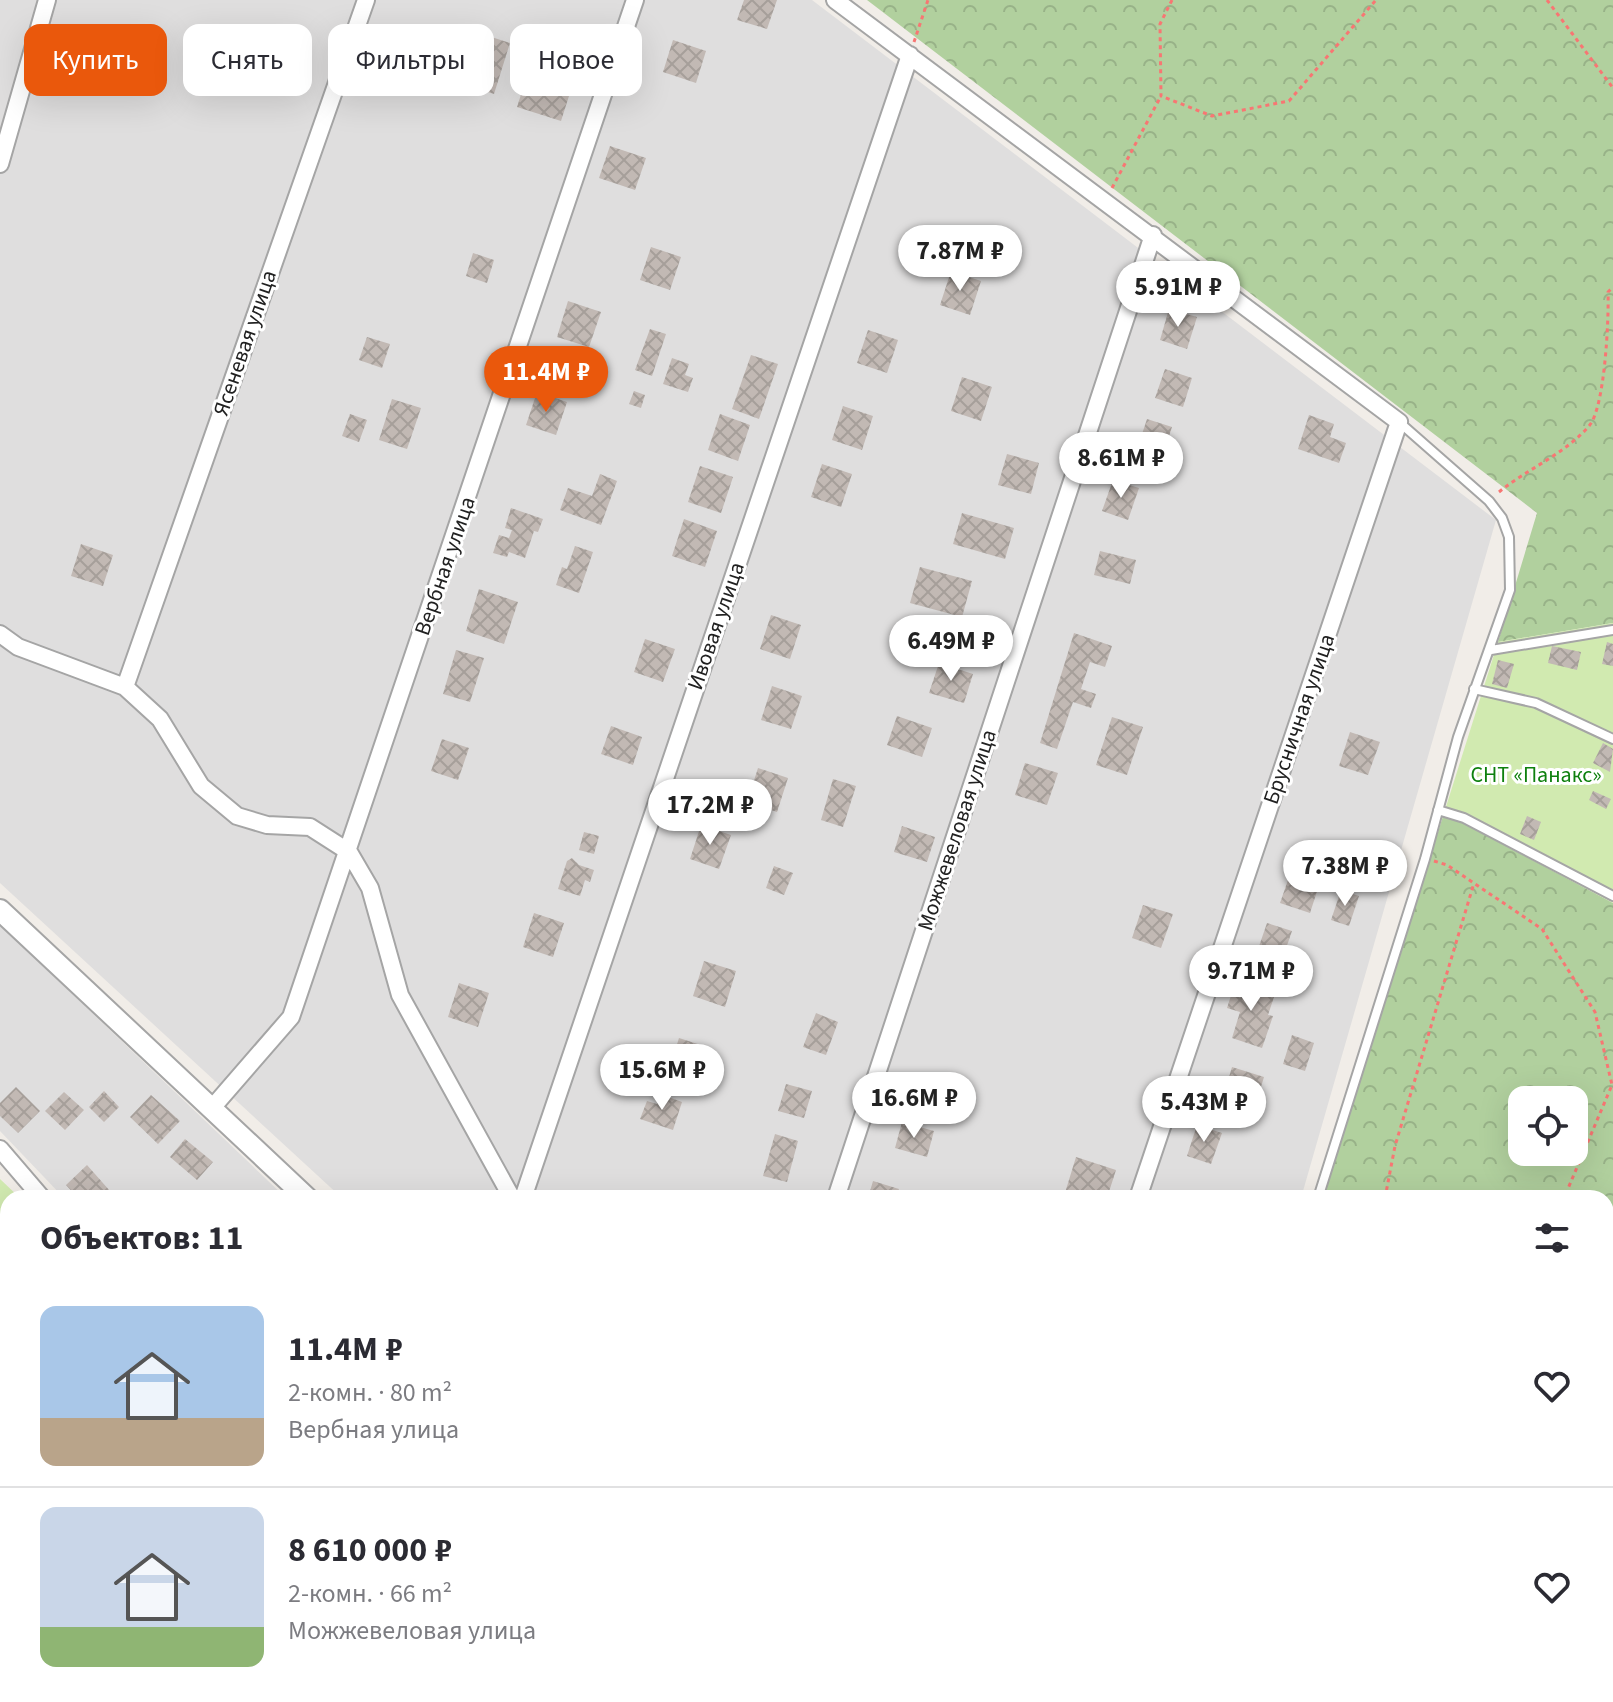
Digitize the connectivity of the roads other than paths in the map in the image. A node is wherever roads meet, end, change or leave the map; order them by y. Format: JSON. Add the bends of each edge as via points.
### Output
{"nodes":[{"id":1,"x":47,"y":0,"type":"edge"},
{"id":2,"x":366,"y":0,"type":"edge"},
{"id":3,"x":635,"y":0,"type":"edge"},
{"id":4,"x":835,"y":0,"type":"edge"},
{"id":5,"x":910,"y":55,"type":"junction"},
{"id":6,"x":0,"y":164,"type":"edge"},
{"id":7,"x":1153,"y":235,"type":"junction"},
{"id":8,"x":1399,"y":422,"type":"junction"},
{"id":9,"x":1613,"y":630,"type":"edge"},
{"id":10,"x":0,"y":634,"type":"edge"},
{"id":11,"x":1491,"y":650,"type":"junction"},
{"id":12,"x":125,"y":687,"type":"junction"},
{"id":13,"x":1474,"y":689,"type":"junction"},
{"id":14,"x":1613,"y":739,"type":"edge"},
{"id":15,"x":1438,"y":810,"type":"junction"},
{"id":16,"x":349,"y":852,"type":"junction"},
{"id":17,"x":1613,"y":896,"type":"edge"},
{"id":18,"x":0,"y":910,"type":"edge"},
{"id":19,"x":212,"y":1108,"type":"junction"},
{"id":20,"x":0,"y":1149,"type":"edge"},
{"id":21,"x":35,"y":1190,"type":"edge"},
{"id":22,"x":299,"y":1190,"type":"edge"},
{"id":23,"x":508,"y":1190,"type":"edge"},
{"id":24,"x":526,"y":1190,"type":"edge"},
{"id":25,"x":839,"y":1190,"type":"edge"},
{"id":26,"x":1141,"y":1190,"type":"edge"},
{"id":27,"x":1321,"y":1190,"type":"edge"}],
"edges":[{"from":1,"to":6,"type":"street"},
{"from":2,"to":12,"type":"street","name":"Ясеневая улица"},
{"from":3,"to":16,"type":"street","name":"Вербная улица"},
{"from":4,"to":5,"type":"street"},
{"from":5,"to":7,"type":"street"},
{"from":5,"to":24,"type":"street","name":"Ивовая улица"},
{"from":7,"to":8,"type":"street"},
{"from":7,"to":25,"type":"street","name":"Можжевеловая улица"},
{"from":8,"to":11,"type":"lane","via":[[1489,501],[1509,537],[1510,590]]},
{"from":8,"to":26,"type":"street","name":"Брусничная улица"},
{"from":9,"to":11,"type":"lane"},
{"from":10,"to":12,"type":"street","via":[[18,647]]},
{"from":11,"to":13,"type":"lane"},
{"from":12,"to":16,"type":"street","via":[[160,719],[201,786],[237,816],[267,825],[310,827]]},
{"from":13,"to":14,"type":"lane","via":[[1536,703]]},
{"from":13,"to":15,"type":"lane"},
{"from":15,"to":17,"type":"lane","via":[[1464,818]]},
{"from":15,"to":27,"type":"lane"},
{"from":16,"to":19,"type":"street","name":"Вербная улица","via":[[291,1017]]},
{"from":16,"to":23,"type":"street","via":[[370,888],[400,995]]},
{"from":18,"to":19,"type":"street"},
{"from":19,"to":22,"type":"street"},
{"from":20,"to":21,"type":"street"}]}
